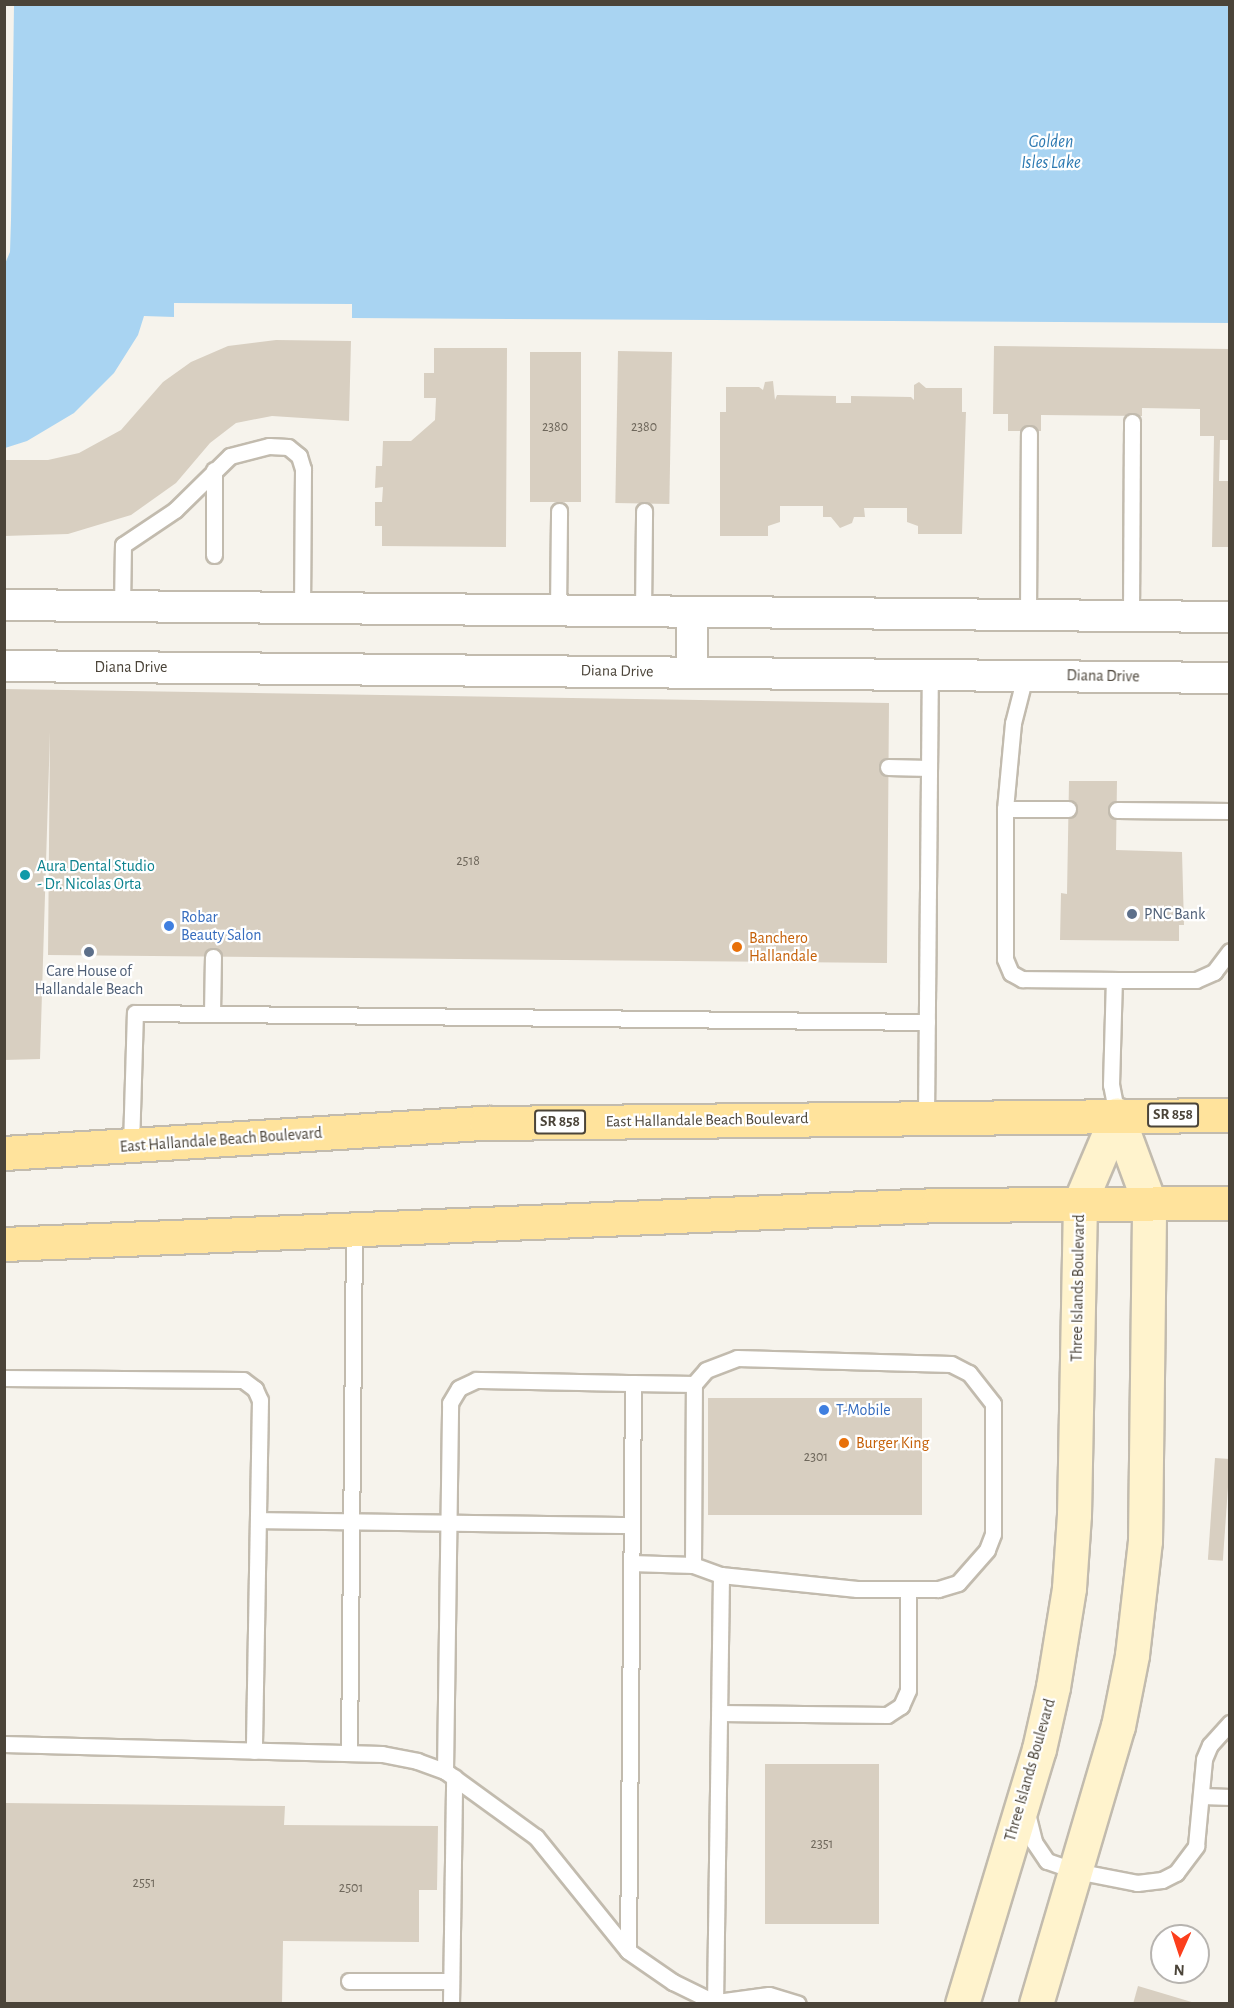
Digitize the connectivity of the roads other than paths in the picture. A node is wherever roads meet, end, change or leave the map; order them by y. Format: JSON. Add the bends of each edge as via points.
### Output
{"nodes":[{"id":1,"x":1131,"y":422,"type":"dead end"},
{"id":2,"x":1029,"y":434,"type":"dead end"},
{"id":3,"x":214,"y":470,"type":"junction"},
{"id":4,"x":559,"y":511,"type":"dead end"},
{"id":5,"x":644,"y":512,"type":"dead end"},
{"id":6,"x":214,"y":555,"type":"dead end"},
{"id":7,"x":4,"y":606,"type":"edge"},
{"id":8,"x":122,"y":607,"type":"junction"},
{"id":9,"x":302,"y":609,"type":"junction"},
{"id":10,"x":558,"y":612,"type":"junction"},
{"id":11,"x":644,"y":613,"type":"junction"},
{"id":12,"x":692,"y":613,"type":"junction"},
{"id":13,"x":1028,"y":616,"type":"junction"},
{"id":14,"x":1131,"y":616,"type":"junction"},
{"id":15,"x":1230,"y":617,"type":"edge"},
{"id":16,"x":4,"y":666,"type":"edge"},
{"id":17,"x":692,"y":672,"type":"junction"},
{"id":18,"x":930,"y":674,"type":"junction"},
{"id":19,"x":1025,"y":675,"type":"junction"},
{"id":20,"x":1230,"y":678,"type":"edge"},
{"id":21,"x":888,"y":767,"type":"dead end"},
{"id":22,"x":929,"y":768,"type":"junction"},
{"id":23,"x":1005,"y":809,"type":"junction"},
{"id":24,"x":1068,"y":809,"type":"dead end"},
{"id":25,"x":1117,"y":810,"type":"dead end"},
{"id":26,"x":1230,"y":811,"type":"edge"},
{"id":27,"x":1230,"y":951,"type":"edge"},
{"id":28,"x":213,"y":957,"type":"dead end"},
{"id":29,"x":1114,"y":980,"type":"junction"},
{"id":30,"x":212,"y":1013,"type":"junction"},
{"id":31,"x":927,"y":1022,"type":"junction"},
{"id":32,"x":1117,"y":1115,"type":"junction"},
{"id":33,"x":1230,"y":1115,"type":"edge"},
{"id":34,"x":926,"y":1117,"type":"junction"},
{"id":35,"x":131,"y":1146,"type":"junction"},
{"id":36,"x":4,"y":1153,"type":"edge"},
{"id":37,"x":1080,"y":1202,"type":"junction"},
{"id":38,"x":1149,"y":1202,"type":"junction"},
{"id":39,"x":1230,"y":1203,"type":"edge"},
{"id":40,"x":354,"y":1229,"type":"junction"},
{"id":41,"x":4,"y":1244,"type":"edge"},
{"id":42,"x":4,"y":1378,"type":"edge"},
{"id":43,"x":633,"y":1383,"type":"junction"},
{"id":44,"x":694,"y":1384,"type":"junction"},
{"id":45,"x":258,"y":1520,"type":"junction"},
{"id":46,"x":353,"y":1521,"type":"junction"},
{"id":47,"x":449,"y":1523,"type":"junction"},
{"id":48,"x":632,"y":1525,"type":"junction"},
{"id":49,"x":632,"y":1563,"type":"junction"},
{"id":50,"x":693,"y":1565,"type":"junction"},
{"id":51,"x":721,"y":1575,"type":"junction"},
{"id":52,"x":908,"y":1589,"type":"junction"},
{"id":53,"x":720,"y":1713,"type":"junction"},
{"id":54,"x":1230,"y":1723,"type":"edge"},
{"id":55,"x":4,"y":1744,"type":"edge"},
{"id":56,"x":254,"y":1751,"type":"junction"},
{"id":57,"x":349,"y":1753,"type":"junction"},
{"id":58,"x":449,"y":1774,"type":"junction"},
{"id":59,"x":1202,"y":1797,"type":"junction"},
{"id":60,"x":1230,"y":1797,"type":"edge"},
{"id":61,"x":1023,"y":1798,"type":"junction"},
{"id":62,"x":1076,"y":1871,"type":"junction"},
{"id":63,"x":628,"y":1951,"type":"junction"},
{"id":64,"x":349,"y":1981,"type":"dead end"},
{"id":65,"x":451,"y":1981,"type":"junction"},
{"id":66,"x":717,"y":2003,"type":"edge"},
{"id":67,"x":451,"y":2004,"type":"edge"},
{"id":68,"x":798,"y":2004,"type":"edge"},
{"id":69,"x":962,"y":2004,"type":"edge"},
{"id":70,"x":1036,"y":2004,"type":"edge"}],
"edges":[{"from":1,"to":14,"type":"lane"},
{"from":2,"to":13,"type":"lane"},
{"from":3,"to":6,"type":"lane"},
{"from":3,"to":8,"type":"lane","via":[[175,510],[123,545]]},
{"from":3,"to":9,"type":"lane","via":[[230,456],[270,446],[288,447],[299,456],[303,469]]},
{"from":4,"to":10,"type":"lane"},
{"from":5,"to":11,"type":"lane"},
{"from":7,"to":8,"type":"street"},
{"from":8,"to":9,"type":"street"},
{"from":9,"to":10,"type":"street"},
{"from":10,"to":11,"type":"street"},
{"from":11,"to":12,"type":"street"},
{"from":12,"to":13,"type":"street"},
{"from":12,"to":17,"type":"street"},
{"from":13,"to":14,"type":"street"},
{"from":14,"to":15,"type":"street"},
{"from":16,"to":17,"type":"street","name":"Diana Drive"},
{"from":17,"to":18,"type":"street","name":"Diana Drive"},
{"from":18,"to":19,"type":"street","name":"Diana Drive"},
{"from":18,"to":22,"type":"lane"},
{"from":19,"to":20,"type":"street","name":"Diana Drive"},
{"from":19,"to":23,"type":"lane","via":[[1013,723]]},
{"from":21,"to":22,"type":"lane"},
{"from":22,"to":31,"type":"lane"},
{"from":23,"to":24,"type":"lane"},
{"from":23,"to":29,"type":"lane","via":[[1005,959],[1011,973],[1022,979]]},
{"from":25,"to":26,"type":"lane"},
{"from":27,"to":29,"type":"lane","via":[[1214,972],[1196,980]]},
{"from":28,"to":30,"type":"lane"},
{"from":29,"to":32,"type":"lane","via":[[1111,1085]]},
{"from":30,"to":31,"type":"lane"},
{"from":30,"to":35,"type":"lane","via":[[135,1013]]},
{"from":31,"to":34,"type":"lane"},
{"from":32,"to":33,"type":"main road","name":"East Hallandale Beach Boulevard","number":"SR 858"},
{"from":32,"to":34,"type":"main road","name":"East Hallandale Beach Boulevard","number":"SR 858"},
{"from":32,"to":37,"type":"street","name":"Three Islands Boulevard"},
{"from":32,"to":38,"type":"street"},
{"from":34,"to":35,"type":"main road","name":"East Hallandale Beach Boulevard","number":"SR 858","via":[[486,1123]]},
{"from":35,"to":36,"type":"main road","name":"East Hallandale Beach Boulevard","number":"SR 858"},
{"from":37,"to":38,"type":"main road"},
{"from":37,"to":40,"type":"main road"},
{"from":37,"to":61,"type":"street","name":"Three Islands Boulevard","via":[[1069,1588],[1053,1686]]},
{"from":38,"to":39,"type":"main road"},
{"from":38,"to":62,"type":"street","via":[[1145,1541],[1139,1597],[1118,1726]]},
{"from":40,"to":41,"type":"main road"},
{"from":40,"to":46,"type":"lane"},
{"from":42,"to":45,"type":"lane","via":[[243,1380],[255,1389],[260,1400]]},
{"from":43,"to":44,"type":"lane"},
{"from":43,"to":47,"type":"lane","via":[[476,1380],[459,1388],[450,1403]]},
{"from":43,"to":48,"type":"lane"},
{"from":44,"to":50,"type":"lane"},
{"from":44,"to":52,"type":"lane","via":[[706,1370],[736,1358],[951,1364],[969,1373],[993,1404],[993,1534],[987,1550],[958,1583],[938,1589]]},
{"from":45,"to":46,"type":"lane"},
{"from":45,"to":56,"type":"lane"},
{"from":46,"to":47,"type":"lane"},
{"from":46,"to":57,"type":"lane"},
{"from":47,"to":48,"type":"lane"},
{"from":47,"to":58,"type":"lane"},
{"from":48,"to":49,"type":"lane"},
{"from":49,"to":50,"type":"lane"},
{"from":49,"to":63,"type":"lane"},
{"from":50,"to":51,"type":"lane"},
{"from":51,"to":52,"type":"lane","via":[[814,1586]]},
{"from":51,"to":53,"type":"lane"},
{"from":52,"to":53,"type":"lane","via":[[908,1690],[901,1706],[887,1715]]},
{"from":53,"to":66,"type":"lane"},
{"from":54,"to":59,"type":"lane","via":[[1210,1745],[1204,1759]]},
{"from":55,"to":56,"type":"lane"},
{"from":56,"to":57,"type":"lane"},
{"from":57,"to":58,"type":"lane","via":[[389,1754]]},
{"from":58,"to":63,"type":"lane","via":[[536,1837]]},
{"from":58,"to":65,"type":"lane"},
{"from":59,"to":60,"type":"lane"},
{"from":59,"to":62,"type":"lane","via":[[1196,1846],[1176,1873],[1162,1880],[1137,1883]]},
{"from":61,"to":62,"type":"lane","via":[[1034,1842],[1047,1861]]},
{"from":61,"to":69,"type":"street","name":"Three Islands Boulevard"},
{"from":62,"to":70,"type":"street"},
{"from":63,"to":66,"type":"lane","via":[[673,1982]]},
{"from":64,"to":65,"type":"lane"},
{"from":65,"to":67,"type":"lane"},
{"from":66,"to":68,"type":"lane","via":[[769,1995]]}]}
